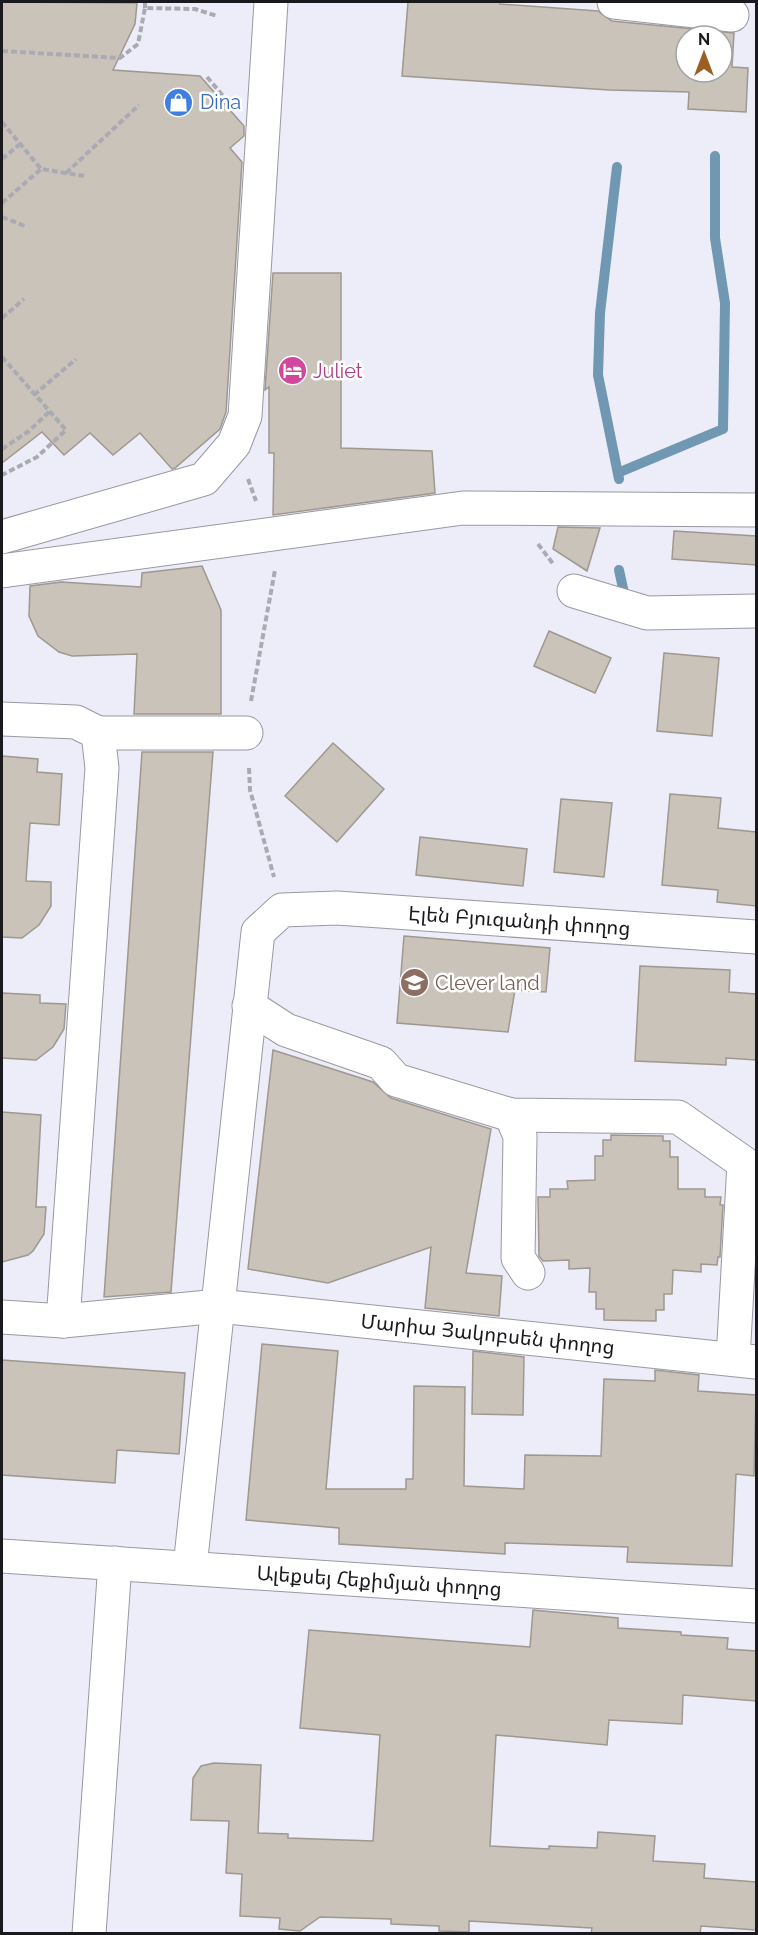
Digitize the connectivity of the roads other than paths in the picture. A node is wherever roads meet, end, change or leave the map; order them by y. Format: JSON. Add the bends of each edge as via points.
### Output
{"nodes":[{"id":1,"x":271,"y":2,"type":"edge"},
{"id":2,"x":614,"y":2,"type":"edge"},
{"id":3,"x":732,"y":15,"type":"dead end"},
{"id":4,"x":756,"y":510,"type":"edge"},
{"id":5,"x":2,"y":537,"type":"edge"},
{"id":6,"x":2,"y":571,"type":"edge"},
{"id":7,"x":574,"y":591,"type":"road end"},
{"id":8,"x":756,"y":611,"type":"edge"},
{"id":9,"x":2,"y":719,"type":"edge"},
{"id":10,"x":98,"y":733,"type":"junction"},
{"id":11,"x":246,"y":733,"type":"road end"},
{"id":12,"x":756,"y":938,"type":"edge"},
{"id":13,"x":249,"y":1006,"type":"junction"},
{"id":14,"x":511,"y":1115,"type":"junction"},
{"id":15,"x":528,"y":1274,"type":"dead end"},
{"id":16,"x":219,"y":1306,"type":"junction"},
{"id":17,"x":2,"y":1317,"type":"edge"},
{"id":18,"x":63,"y":1321,"type":"junction"},
{"id":19,"x":745,"y":1360,"type":"edge"},
{"id":20,"x":2,"y":1556,"type":"edge"},
{"id":21,"x":115,"y":1563,"type":"junction"},
{"id":22,"x":190,"y":1567,"type":"junction"},
{"id":23,"x":756,"y":1606,"type":"edge"},
{"id":24,"x":89,"y":1934,"type":"edge"}],
"edges":[{"from":1,"to":5,"type":"street","via":[[245,416],[234,444],[204,479]]},
{"from":2,"to":3,"type":"street"},
{"from":4,"to":6,"type":"street","via":[[463,508]]},
{"from":7,"to":8,"type":"street","via":[[647,613]]},
{"from":9,"to":10,"type":"street","via":[[76,722]]},
{"from":10,"to":11,"type":"street"},
{"from":10,"to":18,"type":"street","via":[[102,768]]},
{"from":12,"to":13,"type":"street","name":"Էլեն Բյուզանդի փողոց","via":[[338,908],[282,910],[258,932]]},
{"from":13,"to":14,"type":"street","via":[[286,1030],[381,1063],[396,1080]]},
{"from":13,"to":16,"type":"street"},
{"from":14,"to":15,"type":"street","via":[[520,1136],[518,1258]]},
{"from":14,"to":19,"type":"street","via":[[678,1117],[744,1163]]},
{"from":16,"to":18,"type":"street","name":"Մարիա Յակոբսեն փողոց"},
{"from":16,"to":19,"type":"street","name":"Մարիա Յակոբսեն փողոց"},
{"from":16,"to":22,"type":"street"},
{"from":17,"to":18,"type":"street","name":"Մարիա Յակոբսեն փողոց"},
{"from":20,"to":21,"type":"street","name":"Ալեքսեյ Հեքիմյան փողոց"},
{"from":21,"to":22,"type":"street","name":"Ալեքսեյ Հեքիմյան փողոց"},
{"from":21,"to":24,"type":"street"},
{"from":22,"to":23,"type":"street","name":"Ալեքսեյ Հեքիմյան փողոց"}]}
